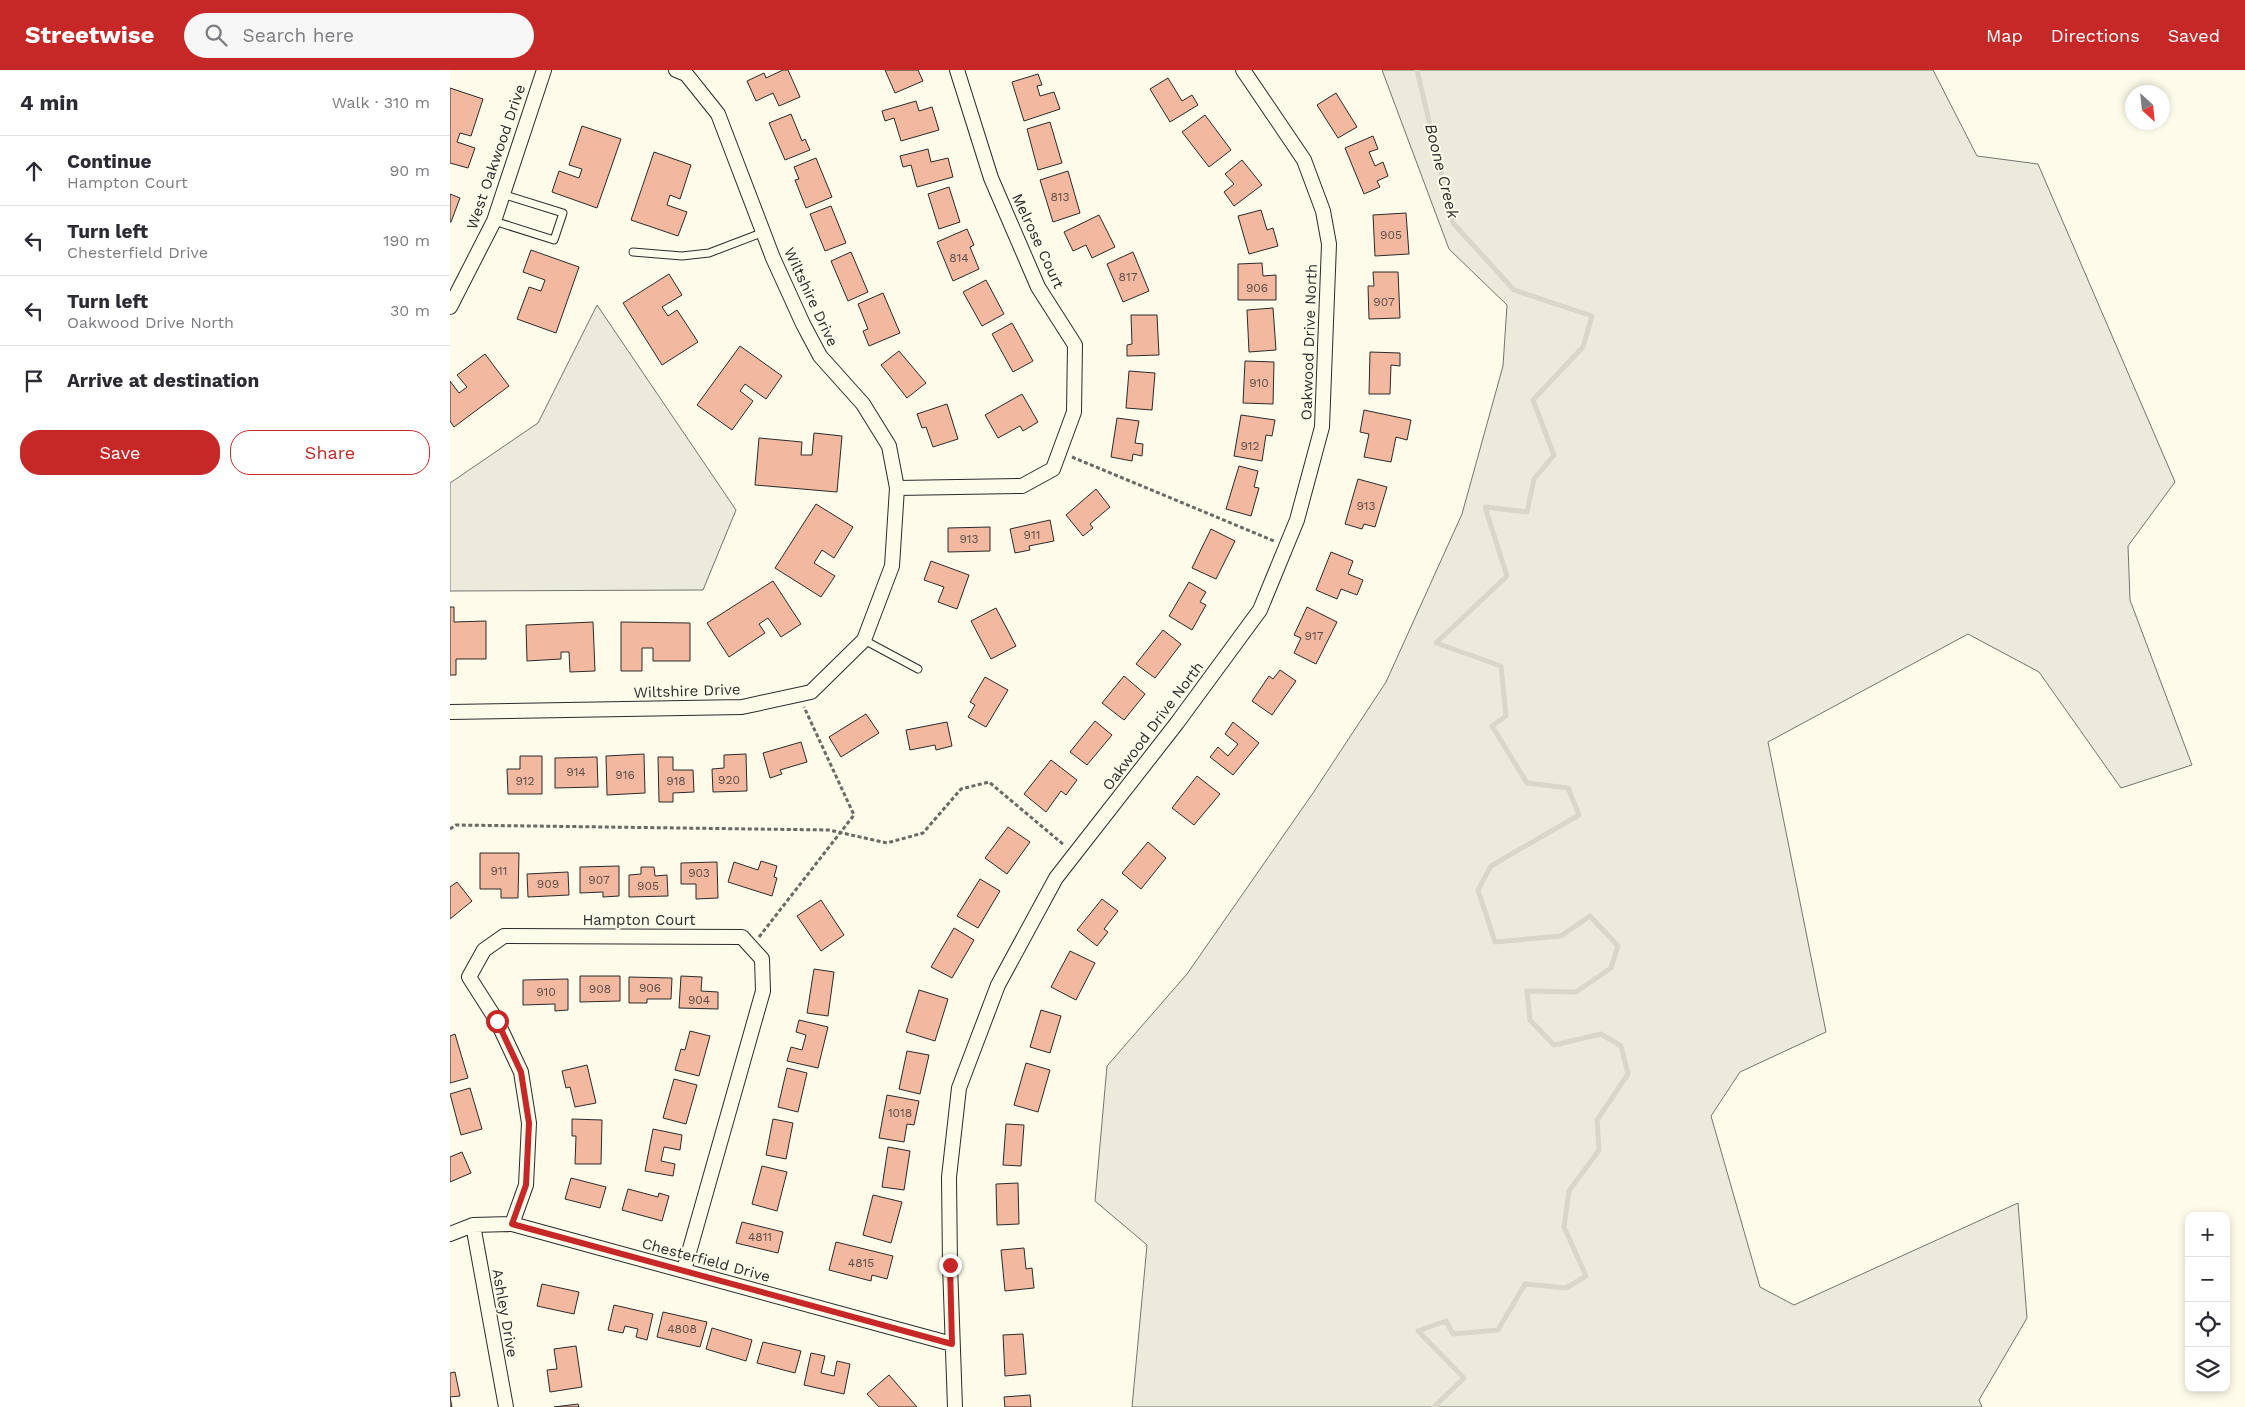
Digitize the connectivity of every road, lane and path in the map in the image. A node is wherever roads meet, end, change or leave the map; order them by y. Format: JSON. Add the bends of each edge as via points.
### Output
{"nodes":[{"id":1,"x":544,"y":70,"type":"edge"},
{"id":2,"x":676,"y":70,"type":"edge"},
{"id":3,"x":957,"y":70,"type":"edge"},
{"id":4,"x":1243,"y":70,"type":"edge"},
{"id":5,"x":502,"y":194,"type":"junction"},
{"id":6,"x":494,"y":221,"type":"junction"},
{"id":7,"x":764,"y":232,"type":"junction"},
{"id":8,"x":633,"y":252,"type":"dead end"},
{"id":9,"x":450,"y":307,"type":"edge"},
{"id":10,"x":1059,"y":452,"type":"junction"},
{"id":11,"x":896,"y":488,"type":"junction"},
{"id":12,"x":1286,"y":546,"type":"junction"},
{"id":13,"x":864,"y":640,"type":"junction"},
{"id":14,"x":918,"y":669,"type":"dead end"},
{"id":15,"x":798,"y":695,"type":"junction"},
{"id":16,"x":450,"y":712,"type":"edge"},
{"id":17,"x":450,"y":829,"type":"edge"},
{"id":18,"x":841,"y":833,"type":"junction"},
{"id":19,"x":1075,"y":854,"type":"junction"},
{"id":20,"x":750,"y":947,"type":"junction"},
{"id":21,"x":512,"y":1224,"type":"junction"},
{"id":22,"x":473,"y":1225,"type":"junction"},
{"id":23,"x":450,"y":1234,"type":"edge"},
{"id":24,"x":684,"y":1270,"type":"junction"},
{"id":25,"x":952,"y":1344,"type":"junction"},
{"id":26,"x":506,"y":1407,"type":"edge"},
{"id":27,"x":955,"y":1407,"type":"edge"}],
"edges":[{"from":1,"to":5,"type":"street","name":"West Oakwood Drive"},
{"from":2,"to":7,"type":"street","name":"Wiltshire Drive","via":[[686,74],[718,114]]},
{"from":3,"to":10,"type":"street","name":"Melrose Court","via":[[991,178],[1034,278],[1075,345],[1074,412]]},
{"from":4,"to":12,"type":"street","name":"Oakwood Drive North","via":[[1304,160],[1319,194],[1329,244],[1322,427],[1297,520]]},
{"from":5,"to":6,"type":"street","name":"West Oakwood Drive"},
{"from":5,"to":6,"type":"lane","via":[[563,212],[554,240]]},
{"from":6,"to":9,"type":"street","name":"West Oakwood Drive"},
{"from":7,"to":8,"type":"lane","via":[[708,253],[682,256]]},
{"from":7,"to":11,"type":"street","name":"Wiltshire Drive","via":[[799,316],[820,356],[863,404],[889,446]]},
{"from":10,"to":11,"type":"street","name":"Melrose Court","via":[[1053,469],[1022,486]]},
{"from":10,"to":12,"type":"path"},
{"from":11,"to":13,"type":"street","name":"Wiltshire Drive","via":[[892,566]]},
{"from":12,"to":19,"type":"street","name":"Oakwood Drive North","via":[[1260,610]]},
{"from":13,"to":14,"type":"lane"},
{"from":13,"to":15,"type":"street","name":"Wiltshire Drive","via":[[811,692]]},
{"from":15,"to":16,"type":"street","name":"Wiltshire Drive","via":[[742,707]]},
{"from":15,"to":18,"type":"path","via":[[854,815]]},
{"from":17,"to":18,"type":"path","via":[[456,826],[829,830]]},
{"from":18,"to":19,"type":"path","via":[[887,843],[923,833],[961,790],[989,782]]},
{"from":18,"to":20,"type":"path"},
{"from":19,"to":25,"type":"street","name":"Oakwood Drive North","via":[[1056,878],[998,985],[960,1088],[949,1177]]},
{"from":20,"to":21,"type":"street","name":"Hampton Court","via":[[742,937],[504,936],[484,950],[470,977],[497,1021],[521,1072],[529,1123],[526,1185]]},
{"from":20,"to":24,"type":"street","via":[[762,959],[763,991]]},
{"from":21,"to":22,"type":"street","name":"Chesterfield Drive"},
{"from":21,"to":24,"type":"street","name":"Chesterfield Drive"},
{"from":22,"to":23,"type":"street","name":"Chesterfield Drive"},
{"from":22,"to":26,"type":"street","name":"Ashley Drive"},
{"from":24,"to":25,"type":"street","name":"Chesterfield Drive"},
{"from":25,"to":27,"type":"street","name":"Oakwood Drive North"}]}
